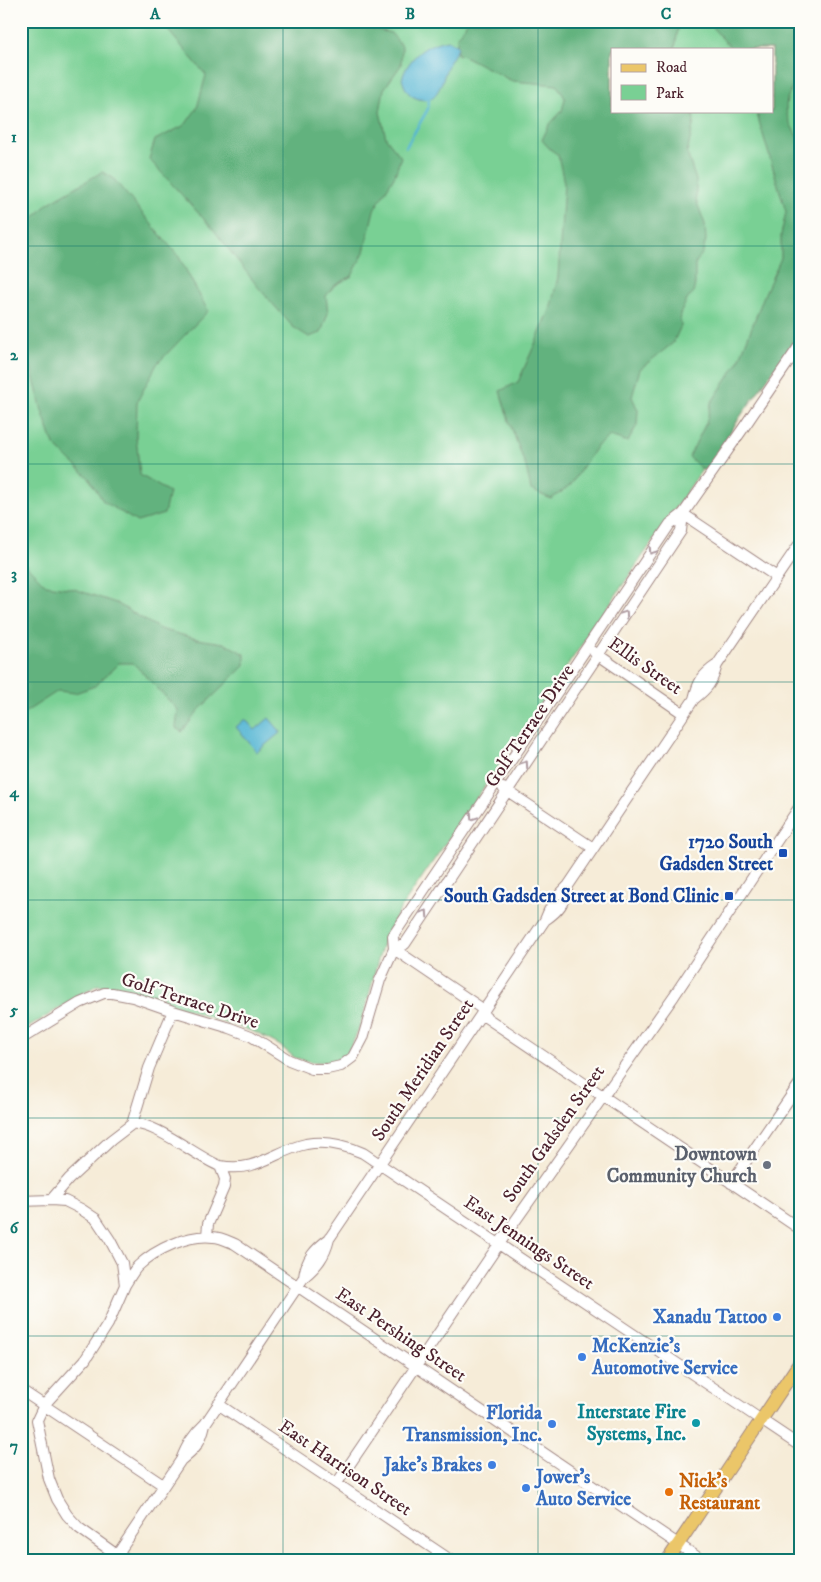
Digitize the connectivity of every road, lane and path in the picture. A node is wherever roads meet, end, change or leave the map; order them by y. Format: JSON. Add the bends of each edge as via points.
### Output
{"nodes":[{"id":1,"x":800,"y":345,"type":"edge"},
{"id":2,"x":683,"y":514,"type":"junction"},
{"id":3,"x":800,"y":543,"type":"edge"},
{"id":4,"x":777,"y":577,"type":"junction"},
{"id":5,"x":587,"y":647,"type":"junction"},
{"id":6,"x":598,"y":655,"type":"junction"},
{"id":7,"x":684,"y":714,"type":"junction"},
{"id":8,"x":496,"y":783,"type":"junction"},
{"id":9,"x":507,"y":791,"type":"junction"},
{"id":10,"x":800,"y":806,"type":"edge"},
{"id":11,"x":593,"y":848,"type":"junction"},
{"id":12,"x":394,"y":949,"type":"junction"},
{"id":13,"x":174,"y":1011,"type":"junction"},
{"id":14,"x":482,"y":1012,"type":"junction"},
{"id":15,"x":21,"y":1039,"type":"edge"},
{"id":16,"x":800,"y":1083,"type":"edge"},
{"id":17,"x":602,"y":1097,"type":"junction"},
{"id":18,"x":132,"y":1124,"type":"junction"},
{"id":19,"x":380,"y":1165,"type":"junction"},
{"id":20,"x":220,"y":1166,"type":"junction"},
{"id":21,"x":731,"y":1183,"type":"junction"},
{"id":22,"x":52,"y":1200,"type":"junction"},
{"id":23,"x":21,"y":1201,"type":"edge"},
{"id":24,"x":800,"y":1229,"type":"edge"},
{"id":25,"x":207,"y":1236,"type":"junction"},
{"id":26,"x":499,"y":1244,"type":"junction"},
{"id":27,"x":300,"y":1281,"type":"junction"},
{"id":28,"x":125,"y":1285,"type":"junction"},
{"id":29,"x":800,"y":1362,"type":"edge"},
{"id":30,"x":416,"y":1366,"type":"junction"},
{"id":31,"x":21,"y":1390,"type":"edge"},
{"id":32,"x":218,"y":1404,"type":"junction"},
{"id":33,"x":44,"y":1405,"type":"junction"},
{"id":34,"x":760,"y":1420,"type":"junction"},
{"id":35,"x":800,"y":1446,"type":"edge"},
{"id":36,"x":337,"y":1483,"type":"junction"},
{"id":37,"x":163,"y":1486,"type":"junction"},
{"id":38,"x":678,"y":1544,"type":"junction"},
{"id":39,"x":116,"y":1556,"type":"edge"},
{"id":40,"x":130,"y":1561,"type":"edge"},
{"id":41,"x":452,"y":1561,"type":"edge"},
{"id":42,"x":667,"y":1561,"type":"edge"},
{"id":43,"x":703,"y":1561,"type":"edge"}],
"edges":[{"from":1,"to":2,"type":"street","name":"Golf Terrace Drive"},
{"from":2,"to":4,"type":"street"},
{"from":2,"to":5,"type":"street","name":"Golf Terrace Drive","one_way":true,"via":[[670,524]]},
{"from":6,"to":2,"type":"street","name":"Golf Terrace Drive","one_way":true,"via":[[681,530]]},
{"from":3,"to":4,"type":"street","name":"South Meridian Street"},
{"from":4,"to":7,"type":"street","name":"South Meridian Street","via":[[717,665],[713,680]]},
{"from":5,"to":6,"type":"street","name":"Ellis Street"},
{"from":5,"to":8,"type":"street","name":"Golf Terrace Drive"},
{"from":6,"to":7,"type":"street","name":"Ellis Street"},
{"from":9,"to":6,"type":"street","name":"Golf Terrace Drive","one_way":true},
{"from":7,"to":11,"type":"street","name":"South Meridian Street"},
{"from":8,"to":9,"type":"street"},
{"from":8,"to":12,"type":"street","name":"Golf Terrace Drive","one_way":true,"via":[[393,936]]},
{"from":9,"to":11,"type":"street"},
{"from":12,"to":9,"type":"street","name":"Golf Terrace Drive","one_way":true,"via":[[405,944]]},
{"from":10,"to":17,"type":"street","name":"South Gadsden Street","via":[[674,996]]},
{"from":11,"to":14,"type":"street","name":"South Meridian Street","via":[[568,886],[556,912],[545,920]]},
{"from":12,"to":13,"type":"street","name":"Golf Terrace Drive","via":[[380,980],[363,1038],[353,1057],[341,1066],[320,1070],[304,1066],[251,1036]]},
{"from":12,"to":14,"type":"street"},
{"from":13,"to":15,"type":"street","name":"Golf Terrace Drive","via":[[124,995],[104,993],[80,1002]]},
{"from":13,"to":18,"type":"street","via":[[149,1068]]},
{"from":14,"to":17,"type":"street"},
{"from":14,"to":19,"type":"street","name":"South Meridian Street"},
{"from":16,"to":21,"type":"street"},
{"from":17,"to":21,"type":"street"},
{"from":17,"to":26,"type":"street","name":"South Gadsden Street"},
{"from":18,"to":20,"type":"street","name":"East Jennings Street","via":[[143,1124]]},
{"from":18,"to":22,"type":"street","via":[[68,1179]]},
{"from":19,"to":20,"type":"street","name":"East Jennings Street","via":[[364,1153],[321,1142],[296,1147],[250,1166]]},
{"from":19,"to":26,"type":"street","name":"East Jennings Street"},
{"from":19,"to":27,"type":"street","name":"South Meridian Street","via":[[329,1239],[320,1261]]},
{"from":20,"to":25,"type":"street","via":[[224,1187],[208,1224]]},
{"from":21,"to":24,"type":"street"},
{"from":22,"to":23,"type":"street"},
{"from":22,"to":28,"type":"street","via":[[65,1201],[96,1219],[122,1264]]},
{"from":25,"to":27,"type":"street","name":"East Pershing Street","via":[[235,1244]]},
{"from":25,"to":28,"type":"street","name":"East Pershing Street","via":[[186,1240],[153,1255],[138,1266]]},
{"from":26,"to":30,"type":"street","name":"South Gadsden Street"},
{"from":26,"to":34,"type":"street","name":"East Jennings Street"},
{"from":27,"to":30,"type":"street","name":"East Pershing Street"},
{"from":27,"to":32,"type":"street","name":"South Meridian Street"},
{"from":28,"to":33,"type":"street","name":"East Pershing Street","via":[[98,1341]]},
{"from":29,"to":34,"type":"main road"},
{"from":30,"to":36,"type":"street","name":"South Gadsden Street"},
{"from":30,"to":38,"type":"street","name":"East Pershing Street"},
{"from":31,"to":33,"type":"street"},
{"from":32,"to":36,"type":"street","name":"East Harrison Street"},
{"from":32,"to":37,"type":"street","name":"South Meridian Street","via":[[205,1424],[202,1439],[181,1460]]},
{"from":33,"to":37,"type":"street"},
{"from":33,"to":39,"type":"street","via":[[36,1420],[49,1479],[57,1499],[79,1528]]},
{"from":34,"to":35,"type":"street","name":"East Jennings Street"},
{"from":34,"to":38,"type":"main road"},
{"from":36,"to":41,"type":"street","name":"East Harrison Street"},
{"from":37,"to":39,"type":"street","name":"South Meridian Street"},
{"from":38,"to":42,"type":"main road"},
{"from":38,"to":43,"type":"street","name":"East Pershing Street"},
{"from":39,"to":40,"type":"street"}]}
